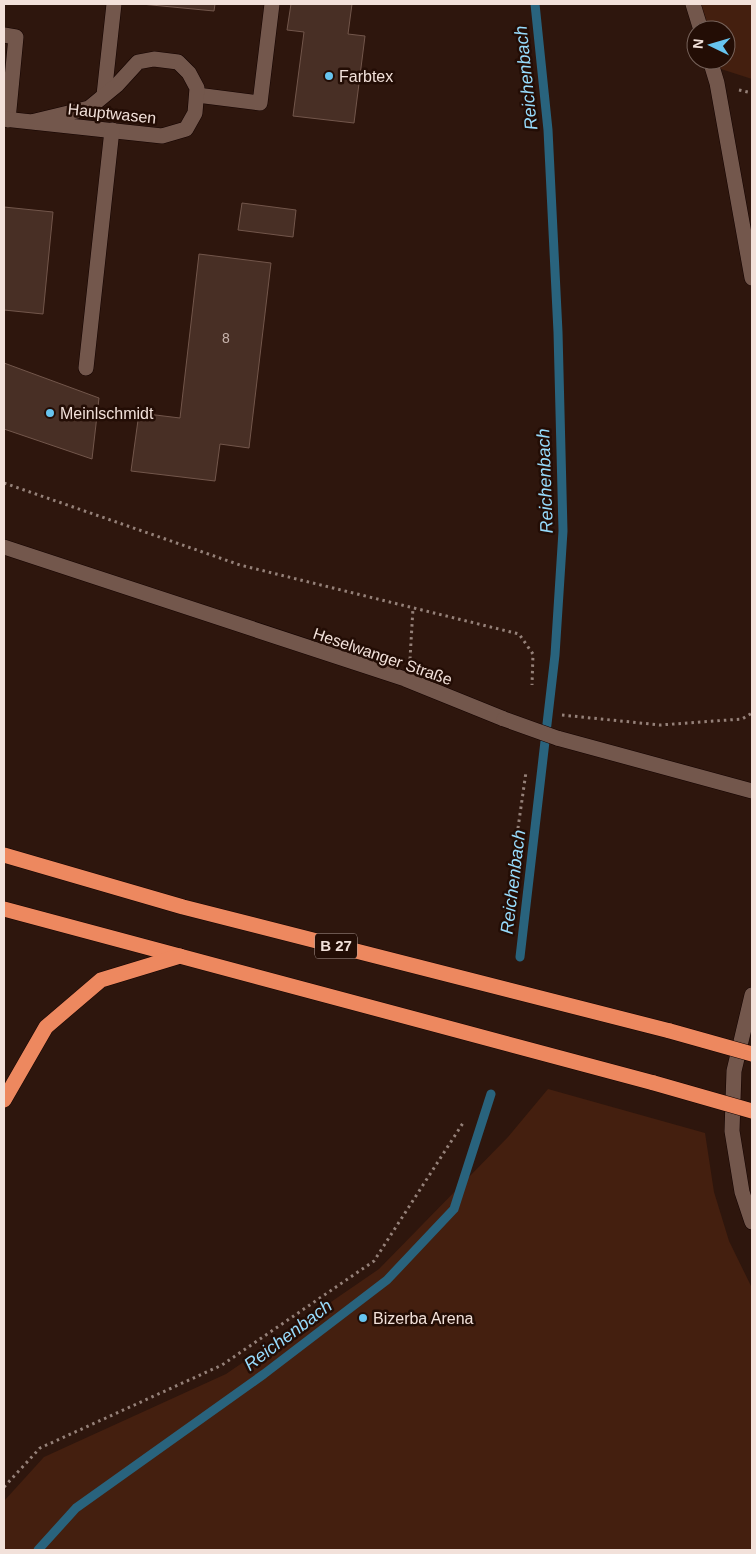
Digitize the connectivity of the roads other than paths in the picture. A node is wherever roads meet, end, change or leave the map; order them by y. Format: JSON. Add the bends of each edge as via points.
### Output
{"nodes":[{"id":1,"x":114,"y":4,"type":"edge"},
{"id":2,"x":272,"y":4,"type":"edge"},
{"id":3,"x":693,"y":4,"type":"edge"},
{"id":4,"x":698,"y":20,"type":"edge"},
{"id":5,"x":4,"y":35,"type":"edge"},
{"id":6,"x":713,"y":70,"type":"edge"},
{"id":7,"x":104,"y":95,"type":"junction"},
{"id":8,"x":196,"y":96,"type":"junction"},
{"id":9,"x":6,"y":120,"type":"edge"},
{"id":10,"x":31,"y":122,"type":"junction"},
{"id":11,"x":112,"y":130,"type":"junction"},
{"id":12,"x":752,"y":278,"type":"edge"},
{"id":13,"x":86,"y":368,"type":"dead end"},
{"id":14,"x":4,"y":547,"type":"edge"},
{"id":15,"x":752,"y":791,"type":"edge"},
{"id":16,"x":4,"y":855,"type":"edge"},
{"id":17,"x":4,"y":908,"type":"edge"},
{"id":18,"x":180,"y":956,"type":"junction"},
{"id":19,"x":752,"y":995,"type":"edge"},
{"id":20,"x":752,"y":1054,"type":"edge"},
{"id":21,"x":4,"y":1098,"type":"edge"},
{"id":22,"x":752,"y":1111,"type":"edge"},
{"id":23,"x":752,"y":1222,"type":"edge"}],
"edges":[{"from":1,"to":7,"type":"street"},
{"from":2,"to":8,"type":"street","via":[[260,103]]},
{"from":3,"to":4,"type":"street"},
{"from":5,"to":9,"type":"street","via":[[16,37]]},
{"from":6,"to":12,"type":"street"},
{"from":7,"to":8,"type":"street","name":"Hauptwasen","via":[[118,85],[138,62],[154,59],[178,62],[197,88]]},
{"from":7,"to":10,"type":"street","name":"Hauptwasen","via":[[89,108]]},
{"from":8,"to":11,"type":"street","name":"Hauptwasen","via":[[195,113],[186,129],[162,136]]},
{"from":9,"to":10,"type":"street","name":"Hauptwasen"},
{"from":10,"to":11,"type":"street","name":"Hauptwasen"},
{"from":11,"to":13,"type":"street"},
{"from":14,"to":15,"type":"street","name":"Heselwanger Straße","bridge":true,"via":[[405,679],[557,738]]},
{"from":16,"to":20,"type":"highway","number":"B 27","bridge":true,"via":[[183,907]]},
{"from":17,"to":18,"type":"highway"},
{"from":18,"to":21,"type":"highway","via":[[101,980],[46,1027]]},
{"from":18,"to":22,"type":"highway","bridge":true},
{"from":19,"to":23,"type":"street","via":[[734,1070],[732,1130],[742,1192]]}]}
